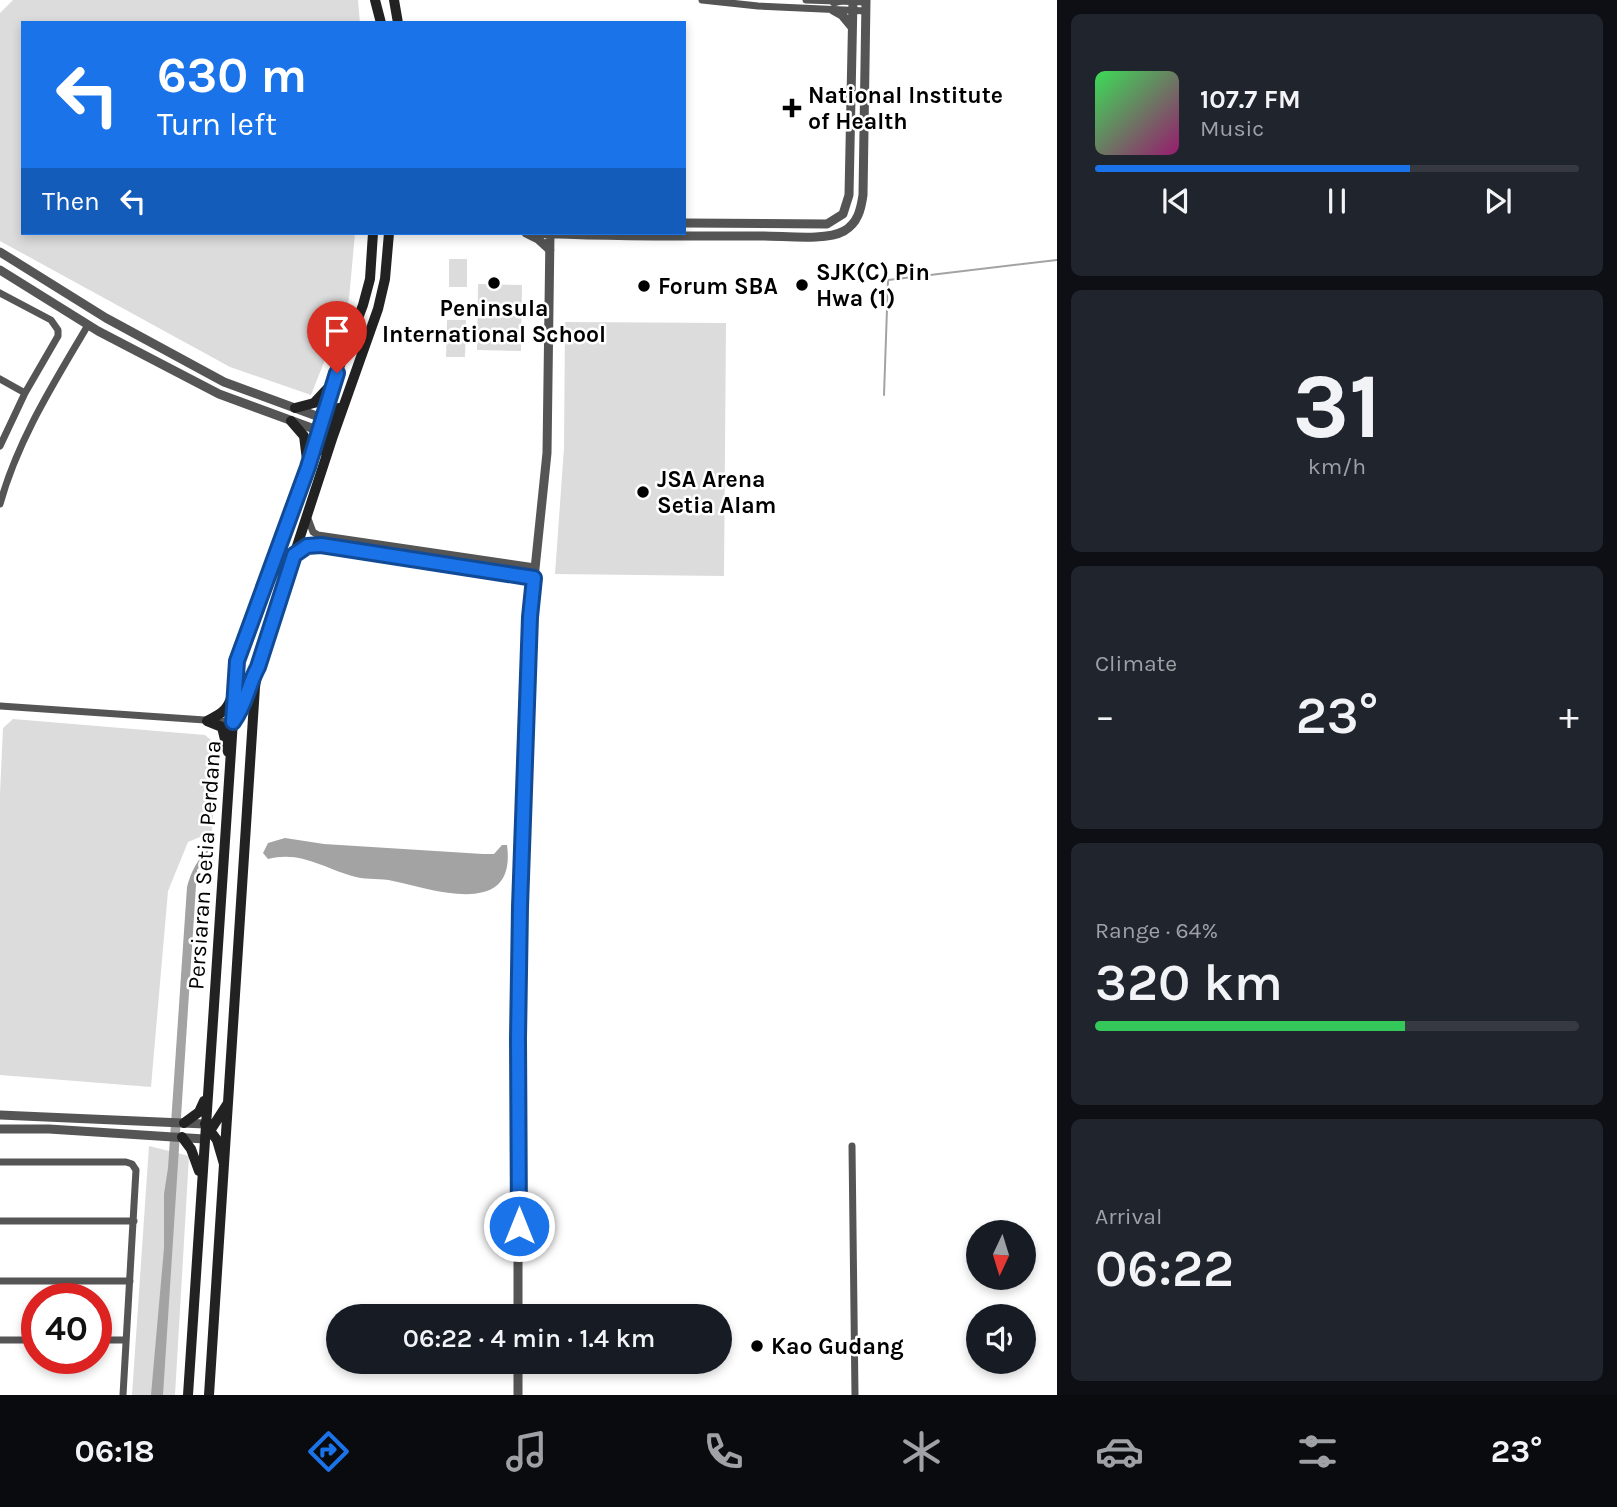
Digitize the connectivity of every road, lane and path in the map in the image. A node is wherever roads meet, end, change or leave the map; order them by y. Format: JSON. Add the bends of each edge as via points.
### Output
{"nodes":[{"id":1,"x":375,"y":0,"type":"edge"},
{"id":2,"x":394,"y":0,"type":"edge"},
{"id":3,"x":702,"y":0,"type":"edge"},
{"id":4,"x":806,"y":0,"type":"edge"},
{"id":5,"x":759,"y":3,"type":"edge"},
{"id":6,"x":836,"y":4,"type":"edge"},
{"id":7,"x":853,"y":4,"type":"edge"},
{"id":8,"x":866,"y":4,"type":"edge"},
{"id":9,"x":380,"y":21,"type":"edge"},
{"id":10,"x":398,"y":21,"type":"edge"},
{"id":11,"x":852,"y":28,"type":"junction"},
{"id":12,"x":686,"y":223,"type":"edge"},
{"id":13,"x":374,"y":235,"type":"edge"},
{"id":14,"x":389,"y":235,"type":"edge"},
{"id":15,"x":398,"y":235,"type":"edge"},
{"id":16,"x":530,"y":235,"type":"edge"},
{"id":17,"x":550,"y":235,"type":"edge"},
{"id":18,"x":569,"y":235,"type":"edge"},
{"id":19,"x":686,"y":235,"type":"edge"},
{"id":20,"x":550,"y":250,"type":"junction"},
{"id":21,"x":0,"y":252,"type":"edge"},
{"id":22,"x":387,"y":253,"type":"junction"},
{"id":23,"x":0,"y":270,"type":"edge"},
{"id":24,"x":0,"y":292,"type":"edge"},
{"id":25,"x":85,"y":304,"type":"junction"},
{"id":26,"x":109,"y":319,"type":"junction"},
{"id":27,"x":88,"y":325,"type":"junction"},
{"id":28,"x":337,"y":373,"type":"junction"},
{"id":29,"x":0,"y":379,"type":"edge"},
{"id":30,"x":25,"y":393,"type":"junction"},
{"id":31,"x":346,"y":399,"type":"junction"},
{"id":32,"x":295,"y":408,"type":"junction"},
{"id":33,"x":291,"y":421,"type":"junction"},
{"id":34,"x":322,"y":425,"type":"junction"},
{"id":35,"x":0,"y":446,"type":"edge"},
{"id":36,"x":326,"y":458,"type":"junction"},
{"id":37,"x":308,"y":467,"type":"junction"},
{"id":38,"x":0,"y":505,"type":"edge"},
{"id":39,"x":307,"y":515,"type":"junction"},
{"id":40,"x":294,"y":555,"type":"junction"},
{"id":41,"x":535,"y":567,"type":"junction"},
{"id":42,"x":534,"y":578,"type":"junction"},
{"id":43,"x":258,"y":667,"type":"junction"},
{"id":44,"x":236,"y":682,"type":"junction"},
{"id":45,"x":2,"y":706,"type":"edge"},
{"id":46,"x":207,"y":721,"type":"junction"},
{"id":47,"x":233,"y":722,"type":"junction"},
{"id":48,"x":231,"y":762,"type":"junction"},
{"id":49,"x":207,"y":1092,"type":"junction"},
{"id":50,"x":229,"y":1099,"type":"junction"},
{"id":51,"x":0,"y":1115,"type":"edge"},
{"id":52,"x":183,"y":1123,"type":"junction"},
{"id":53,"x":208,"y":1127,"type":"junction"},
{"id":54,"x":0,"y":1129,"type":"edge"},
{"id":55,"x":182,"y":1137,"type":"junction"},
{"id":56,"x":204,"y":1139,"type":"junction"},
{"id":57,"x":852,"y":1146,"type":"dead end"},
{"id":58,"x":0,"y":1162,"type":"edge"},
{"id":59,"x":225,"y":1167,"type":"junction"},
{"id":60,"x":202,"y":1178,"type":"junction"},
{"id":61,"x":0,"y":1221,"type":"edge"},
{"id":62,"x":134,"y":1221,"type":"junction"},
{"id":63,"x":0,"y":1281,"type":"edge"},
{"id":64,"x":130,"y":1281,"type":"junction"},
{"id":65,"x":518,"y":1304,"type":"edge"},
{"id":66,"x":0,"y":1340,"type":"edge"},
{"id":67,"x":21,"y":1340,"type":"edge"},
{"id":68,"x":112,"y":1340,"type":"edge"},
{"id":69,"x":126,"y":1340,"type":"junction"},
{"id":70,"x":518,"y":1374,"type":"edge"},
{"id":71,"x":123,"y":1395,"type":"edge"},
{"id":72,"x":188,"y":1395,"type":"edge"},
{"id":73,"x":209,"y":1395,"type":"edge"},
{"id":74,"x":518,"y":1395,"type":"edge"},
{"id":75,"x":855,"y":1395,"type":"edge"}],
"edges":[{"from":1,"to":9,"type":"main road"},
{"from":2,"to":10,"type":"main road"},
{"from":3,"to":5,"type":"street"},
{"from":4,"to":6,"type":"street"},
{"from":5,"to":6,"type":"street"},
{"from":6,"to":7,"type":"street"},
{"from":6,"to":11,"type":"street"},
{"from":7,"to":8,"type":"street"},
{"from":7,"to":11,"type":"street"},
{"from":8,"to":19,"type":"street","via":[[863,195],[853,223],[828,235]]},
{"from":11,"to":12,"type":"street","via":[[849,195],[843,215],[827,224]]},
{"from":13,"to":28,"type":"main road","name":"Persiaran Setia Perdana","via":[[363,306]]},
{"from":14,"to":22,"type":"main road","name":"Persiaran Setia Perdana"},
{"from":15,"to":22,"type":"main road"},
{"from":16,"to":20,"type":"street"},
{"from":17,"to":20,"type":"street"},
{"from":18,"to":20,"type":"street"},
{"from":20,"to":41,"type":"street","via":[[547,453]]},
{"from":21,"to":25,"type":"street"},
{"from":22,"to":31,"type":"main road","name":"Persiaran Setia Perdana","via":[[378,309]]},
{"from":23,"to":27,"type":"street"},
{"from":24,"to":30,"type":"street","via":[[51,320],[58,330]]},
{"from":25,"to":26,"type":"street"},
{"from":25,"to":27,"type":"street"},
{"from":26,"to":27,"type":"street"},
{"from":26,"to":32,"type":"street","via":[[224,382]]},
{"from":27,"to":33,"type":"street","via":[[219,394]]},
{"from":27,"to":38,"type":"street","via":[[35,415]]},
{"from":28,"to":32,"type":"main road","via":[[319,399]]},
{"from":28,"to":34,"type":"main road","name":"Persiaran Setia Perdana"},
{"from":29,"to":30,"type":"street"},
{"from":30,"to":35,"type":"street"},
{"from":31,"to":34,"type":"main road"},
{"from":31,"to":36,"type":"main road","name":"Persiaran Setia Perdana"},
{"from":32,"to":34,"type":"street"},
{"from":33,"to":34,"type":"street"},
{"from":33,"to":37,"type":"main road","via":[[304,436]]},
{"from":34,"to":36,"type":"main road"},
{"from":34,"to":37,"type":"main road","name":"Persiaran Setia Perdana"},
{"from":36,"to":39,"type":"main road","name":"Persiaran Setia Perdana"},
{"from":37,"to":44,"type":"main road","name":"Persiaran Setia Perdana","via":[[237,661]]},
{"from":39,"to":40,"type":"main road","name":"Persiaran Setia Perdana"},
{"from":39,"to":41,"type":"street","via":[[318,535]]},
{"from":40,"to":42,"type":"street","via":[[307,546],[321,545]]},
{"from":40,"to":43,"type":"main road","name":"Persiaran Setia Perdana"},
{"from":41,"to":42,"type":"street"},
{"from":42,"to":65,"type":"street","via":[[520,907]]},
{"from":43,"to":47,"type":"main road","via":[[242,711]]},
{"from":43,"to":50,"type":"main road","name":"Persiaran Setia Perdana"},
{"from":44,"to":46,"type":"main road","via":[[229,706]]},
{"from":44,"to":47,"type":"main road","name":"Persiaran Setia Perdana"},
{"from":45,"to":46,"type":"street"},
{"from":46,"to":47,"type":"street"},
{"from":46,"to":48,"type":"main road","via":[[224,732]]},
{"from":47,"to":48,"type":"main road","name":"Persiaran Setia Perdana"},
{"from":48,"to":49,"type":"main road","name":"Persiaran Setia Perdana"},
{"from":49,"to":52,"type":"main road","via":[[201,1110]]},
{"from":49,"to":53,"type":"main road","name":"Persiaran Setia Perdana"},
{"from":50,"to":53,"type":"main road"},
{"from":50,"to":59,"type":"main road","name":"Persiaran Setia Perdana"},
{"from":51,"to":52,"type":"street"},
{"from":52,"to":53,"type":"street"},
{"from":53,"to":56,"type":"main road","name":"Persiaran Setia Perdana"},
{"from":53,"to":59,"type":"main road"},
{"from":54,"to":55,"type":"street"},
{"from":55,"to":56,"type":"street"},
{"from":55,"to":60,"type":"main road"},
{"from":56,"to":60,"type":"main road","name":"Persiaran Setia Perdana"},
{"from":57,"to":75,"type":"street"},
{"from":58,"to":62,"type":"street","via":[[132,1164],[136,1177]]},
{"from":59,"to":73,"type":"main road","name":"Persiaran Setia Perdana"},
{"from":60,"to":72,"type":"main road","name":"Persiaran Setia Perdana"},
{"from":61,"to":62,"type":"street"},
{"from":62,"to":64,"type":"street"},
{"from":63,"to":64,"type":"street"},
{"from":64,"to":69,"type":"street"},
{"from":66,"to":67,"type":"street"},
{"from":68,"to":69,"type":"street"},
{"from":69,"to":71,"type":"street"},
{"from":70,"to":74,"type":"street"}]}
